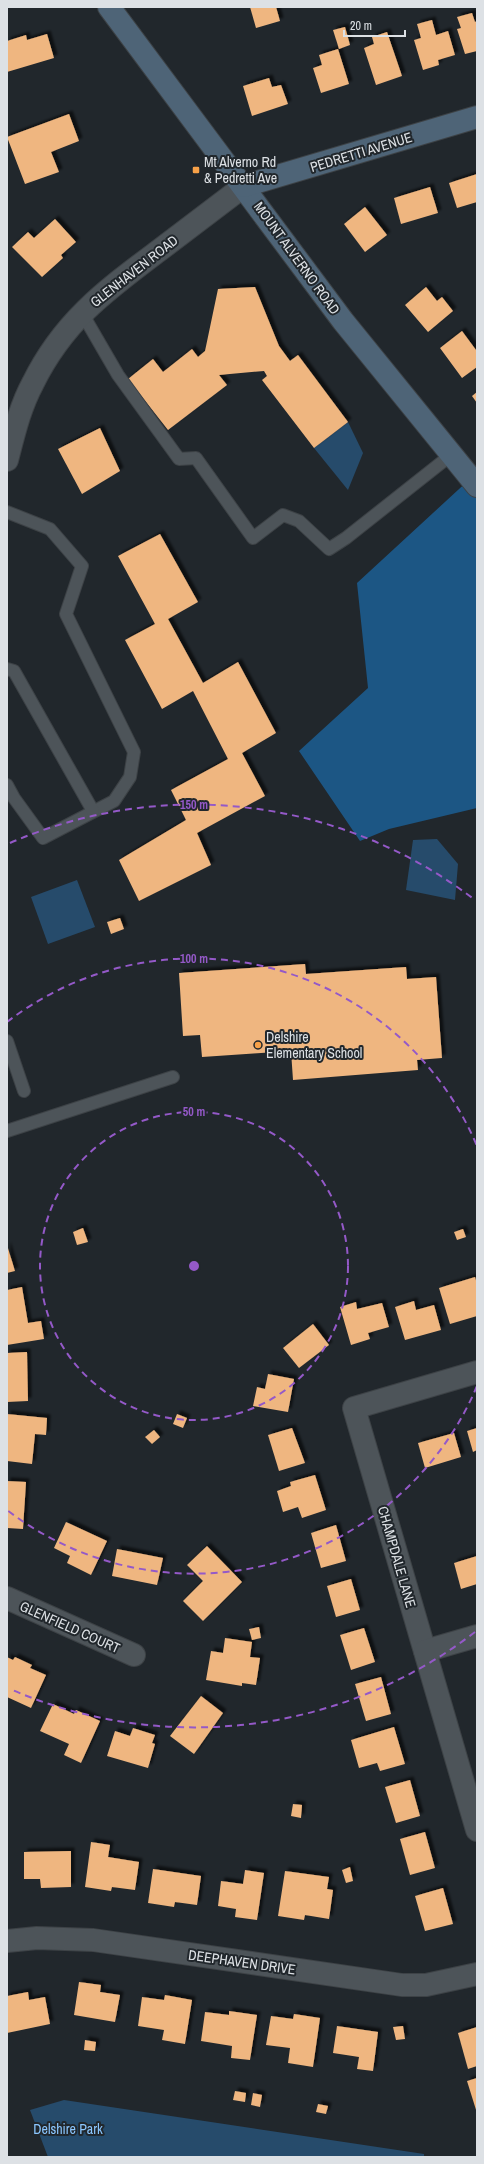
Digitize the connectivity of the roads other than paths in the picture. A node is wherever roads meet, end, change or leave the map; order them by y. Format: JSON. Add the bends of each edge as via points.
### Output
{"nodes":[{"id":1,"x":109,"y":7,"type":"edge"},
{"id":2,"x":477,"y":117,"type":"edge"},
{"id":3,"x":244,"y":186,"type":"junction"},
{"id":4,"x":82,"y":313,"type":"junction"},
{"id":5,"x":8,"y":449,"type":"edge"},
{"id":6,"x":451,"y":455,"type":"junction"},
{"id":7,"x":477,"y":486,"type":"edge"},
{"id":8,"x":7,"y":512,"type":"edge"},
{"id":9,"x":7,"y":669,"type":"edge"},
{"id":10,"x":7,"y":784,"type":"edge"},
{"id":11,"x":93,"y":812,"type":"junction"},
{"id":12,"x":7,"y":1041,"type":"edge"},
{"id":13,"x":173,"y":1077,"type":"dead end"},
{"id":14,"x":24,"y":1091,"type":"dead end"},
{"id":15,"x":7,"y":1130,"type":"edge"},
{"id":16,"x":477,"y":1372,"type":"edge"},
{"id":17,"x":7,"y":1598,"type":"edge"},
{"id":18,"x":477,"y":1636,"type":"edge"},
{"id":19,"x":425,"y":1651,"type":"junction"},
{"id":20,"x":134,"y":1656,"type":"dead end"},
{"id":21,"x":477,"y":1830,"type":"edge"},
{"id":22,"x":7,"y":1942,"type":"edge"},
{"id":23,"x":477,"y":1974,"type":"edge"}],
"edges":[{"from":1,"to":3,"type":"street","name":"MOUNT ALVERNO ROAD"},
{"from":2,"to":3,"type":"street","name":"PEDRETTI AVENUE"},
{"from":3,"to":4,"type":"street","name":"GLENHAVEN ROAD","via":[[102,294]]},
{"from":3,"to":6,"type":"street","name":"MOUNT ALVERNO ROAD","via":[[343,321]]},
{"from":4,"to":5,"type":"street","name":"GLENHAVEN ROAD","via":[[52,350],[33,382]]},
{"from":4,"to":6,"type":"lane","via":[[118,375],[179,459],[196,458],[253,538],[283,516],[299,521],[328,549],[346,538]]},
{"from":6,"to":7,"type":"street","name":"MOUNT ALVERNO ROAD"},
{"from":8,"to":11,"type":"lane","via":[[50,529],[82,566],[66,614],[134,752],[130,777],[114,801]]},
{"from":9,"to":11,"type":"lane","via":[[14,671]]},
{"from":10,"to":11,"type":"lane","via":[[43,838]]},
{"from":12,"to":14,"type":"lane"},
{"from":13,"to":15,"type":"lane"},
{"from":16,"to":19,"type":"street","name":"CHAMPDALE LANE","via":[[354,1408]]},
{"from":17,"to":20,"type":"street","name":"GLENFIELD COURT"},
{"from":18,"to":19,"type":"street"},
{"from":19,"to":21,"type":"street","name":"CHAMPDALE LANE"},
{"from":22,"to":23,"type":"street","name":"DEEPHAVEN DRIVE","via":[[65,1937],[93,1940],[402,1985],[426,1985]]}]}
